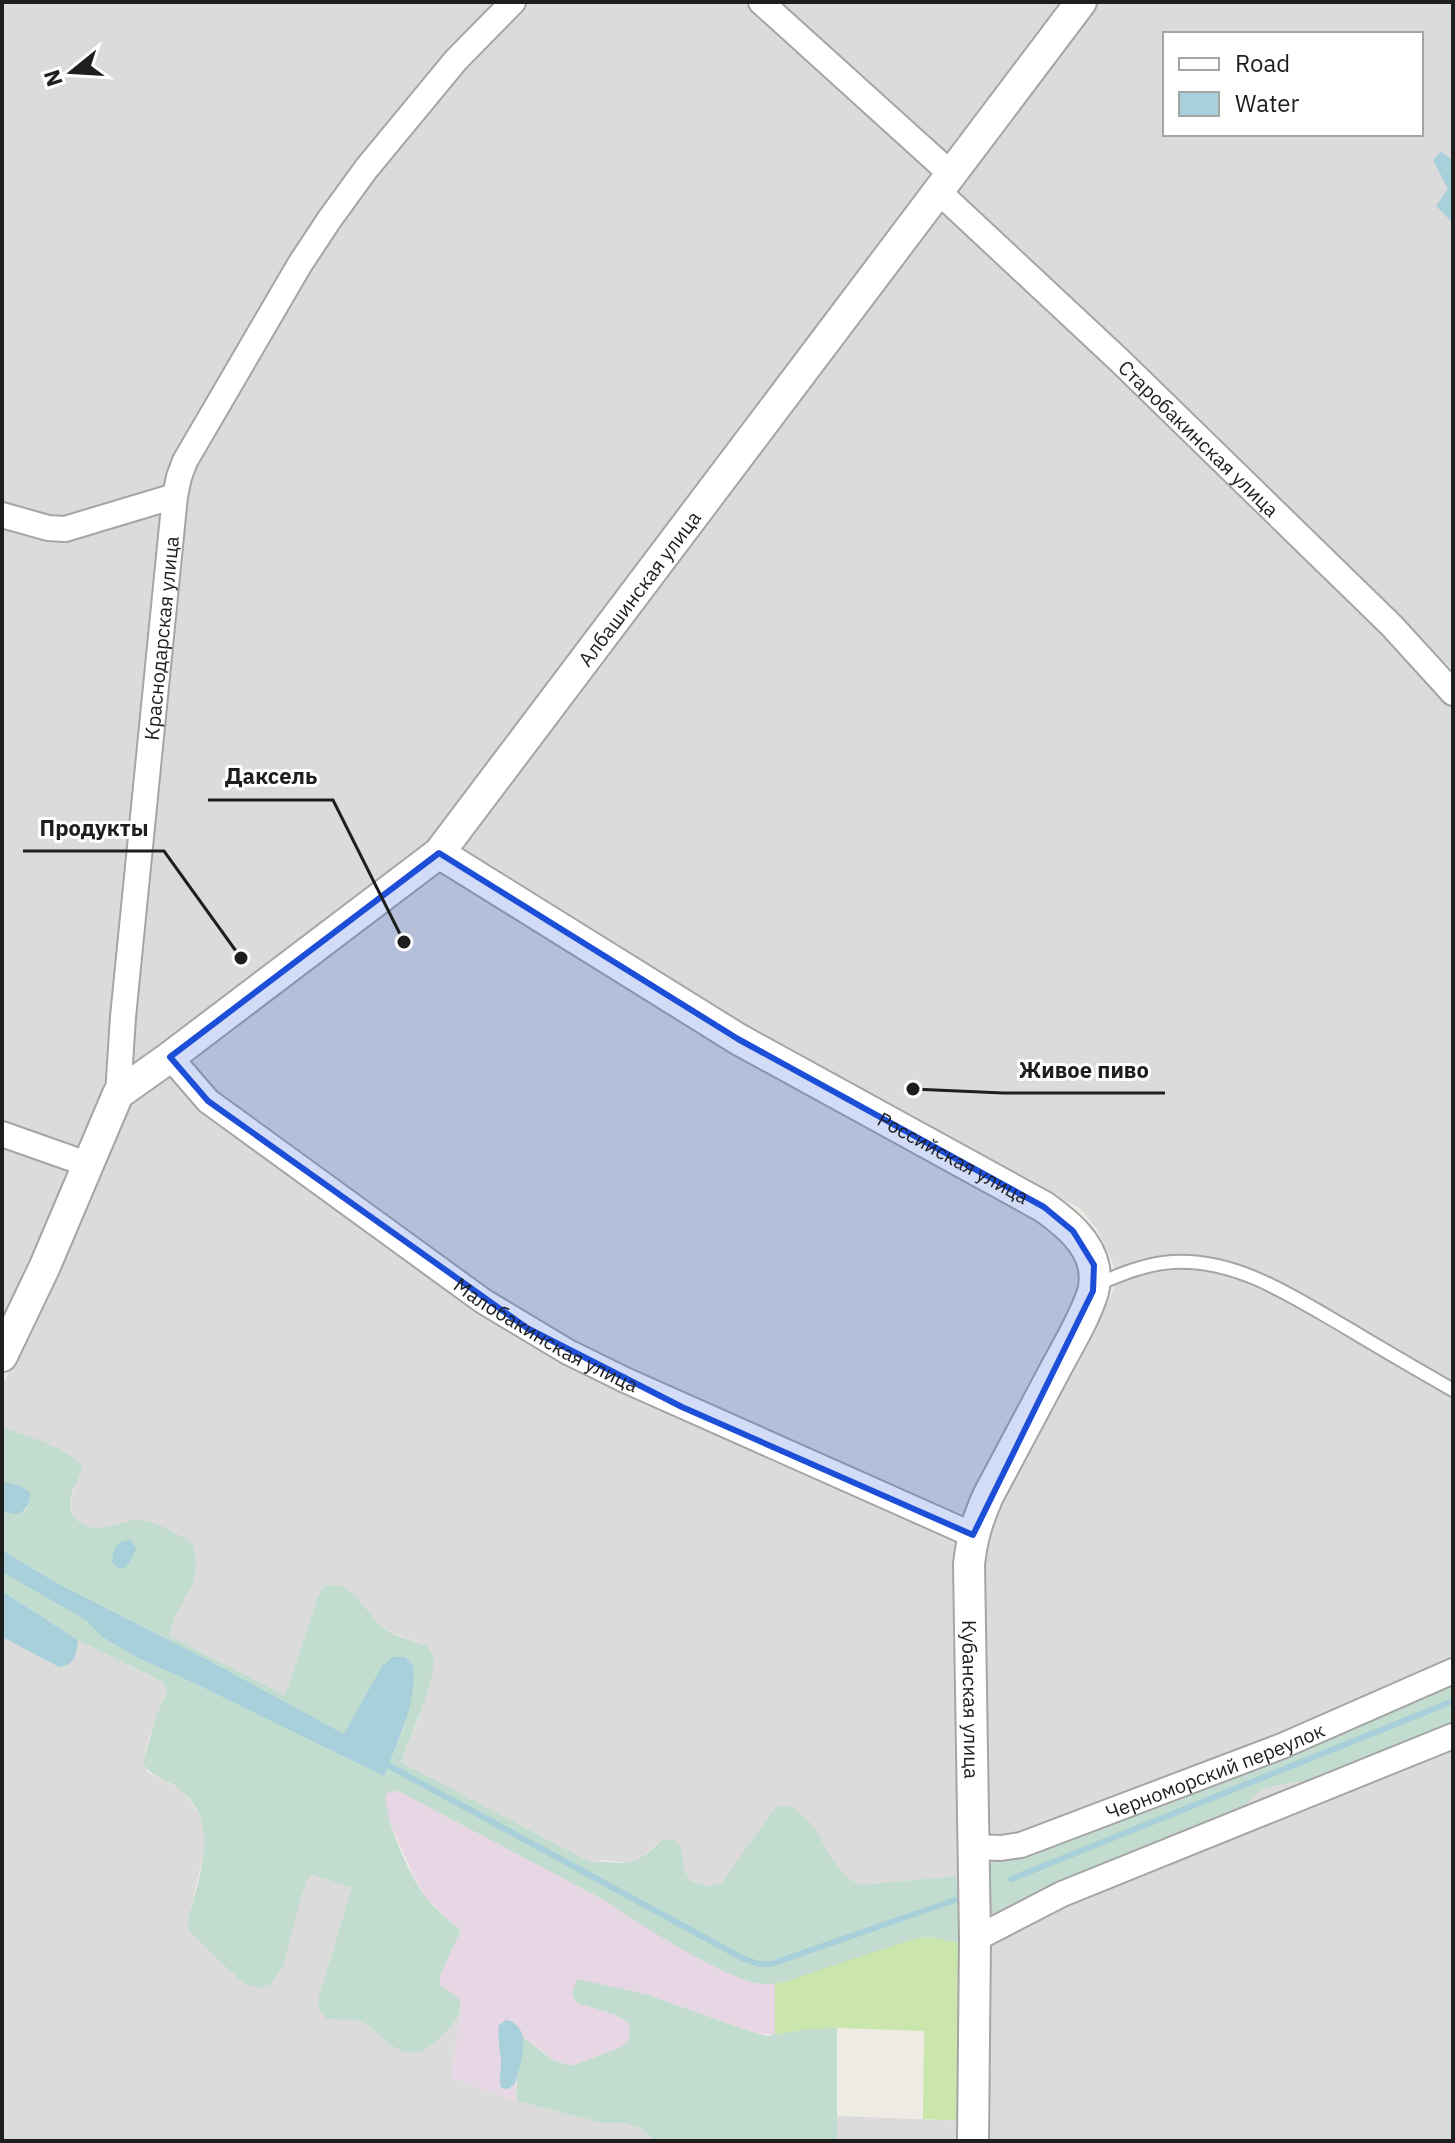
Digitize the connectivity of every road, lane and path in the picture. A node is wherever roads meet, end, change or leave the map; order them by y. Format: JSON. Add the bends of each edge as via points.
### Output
{"nodes":[{"id":1,"x":513,"y":2,"type":"edge"},
{"id":2,"x":761,"y":2,"type":"edge"},
{"id":3,"x":1081,"y":2,"type":"edge"},
{"id":4,"x":945,"y":183,"type":"junction"},
{"id":5,"x":175,"y":496,"type":"junction"},
{"id":6,"x":2,"y":515,"type":"edge"},
{"id":7,"x":1453,"y":693,"type":"edge"},
{"id":8,"x":439,"y":853,"type":"junction"},
{"id":9,"x":170,"y":1057,"type":"junction"},
{"id":10,"x":118,"y":1094,"type":"junction"},
{"id":11,"x":2,"y":1134,"type":"edge"},
{"id":12,"x":87,"y":1164,"type":"junction"},
{"id":13,"x":1094,"y":1286,"type":"junction"},
{"id":14,"x":2,"y":1356,"type":"edge"},
{"id":15,"x":1453,"y":1390,"type":"edge"},
{"id":16,"x":973,"y":1535,"type":"junction"},
{"id":17,"x":1453,"y":1671,"type":"edge"},
{"id":18,"x":1453,"y":1736,"type":"edge"},
{"id":19,"x":973,"y":1847,"type":"junction"},
{"id":20,"x":975,"y":1939,"type":"junction"},
{"id":21,"x":973,"y":2141,"type":"edge"}],
"edges":[{"from":1,"to":5,"type":"street","name":"Краснодарская улица","via":[[456,60],[329,220],[185,461]]},
{"from":2,"to":4,"type":"street","name":"Старобакинская улица"},
{"from":3,"to":4,"type":"street","name":"Албашинская улица"},
{"from":4,"to":7,"type":"street","name":"Старобакинская улица","via":[[1370,604]]},
{"from":4,"to":8,"type":"street","name":"Албашинская улица"},
{"from":5,"to":6,"type":"street","via":[[65,529]]},
{"from":5,"to":10,"type":"street","name":"Краснодарская улица"},
{"from":8,"to":9,"type":"street","name":"Албашинская улица"},
{"from":8,"to":13,"type":"street","name":"Российская улица","via":[[738,1039],[1044,1207],[1082,1242],[1094,1265]]},
{"from":9,"to":10,"type":"street","name":"Албашинская улица"},
{"from":9,"to":16,"type":"street","name":"Малобакинская улица","via":[[208,1101],[527,1328],[668,1400]]},
{"from":10,"to":12,"type":"street","name":"Краснодарская улица"},
{"from":11,"to":12,"type":"street"},
{"from":12,"to":14,"type":"street","name":"Краснодарская улица"},
{"from":13,"to":15,"type":"lane","via":[[1123,1273],[1173,1262],[1241,1272]]},
{"from":13,"to":16,"type":"street","name":"Кубанская улица"},
{"from":16,"to":19,"type":"street","name":"Кубанская улица"},
{"from":17,"to":19,"type":"street","name":"Черноморский переулок","via":[[1282,1746],[1021,1845]]},
{"from":18,"to":20,"type":"street","via":[[1062,1894]]},
{"from":19,"to":20,"type":"street","name":"Кубанская улица"},
{"from":20,"to":21,"type":"street","name":"Кубанская улица"}]}
